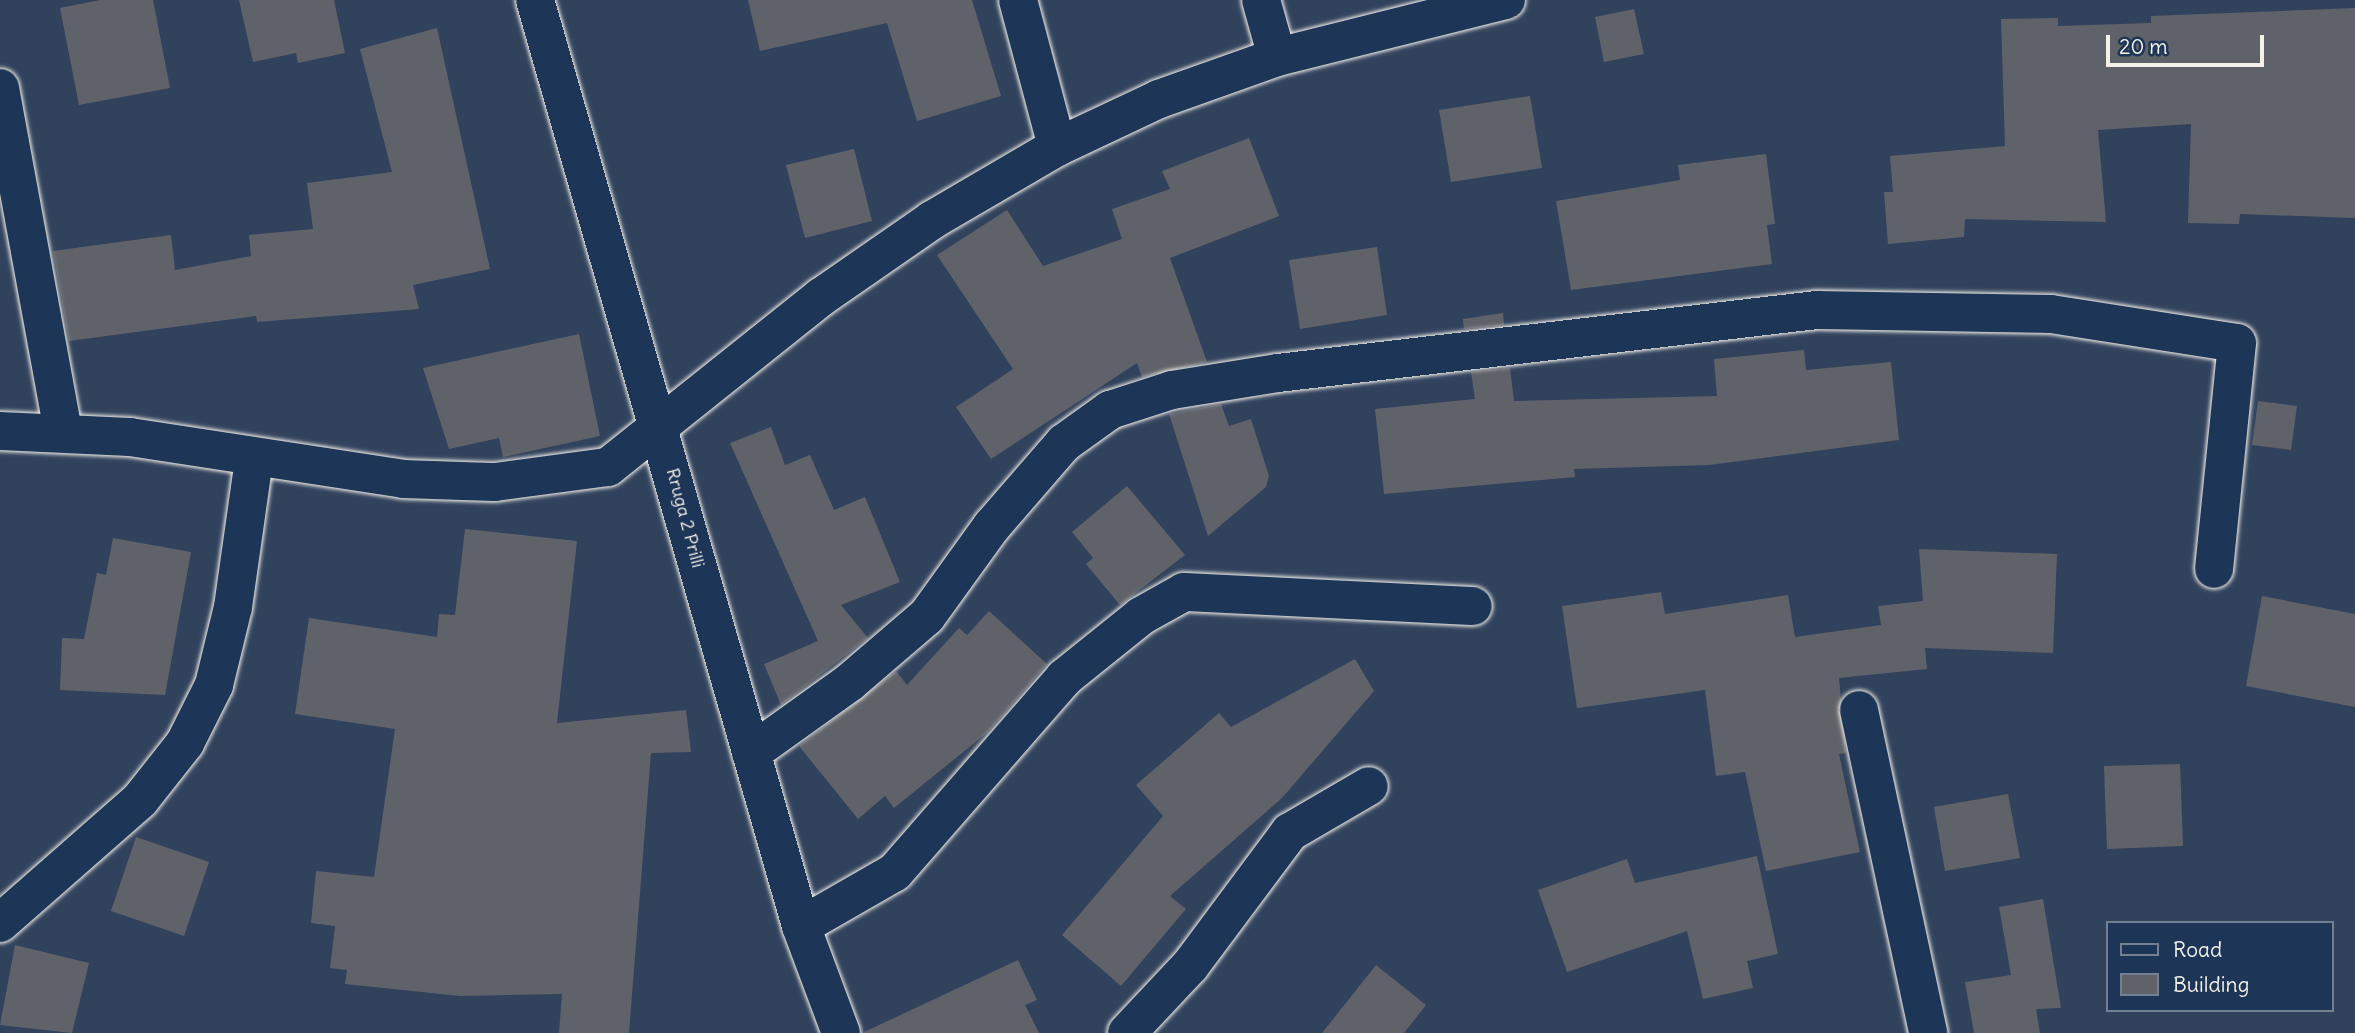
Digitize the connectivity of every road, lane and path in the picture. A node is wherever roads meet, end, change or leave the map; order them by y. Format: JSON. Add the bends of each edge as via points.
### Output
{"nodes":[{"id":1,"x":535,"y":0,"type":"edge"},
{"id":2,"x":1018,"y":0,"type":"edge"},
{"id":3,"x":1261,"y":0,"type":"edge"},
{"id":4,"x":1506,"y":0,"type":"edge"},
{"id":5,"x":1277,"y":57,"type":"junction"},
{"id":6,"x":0,"y":88,"type":"edge"},
{"id":7,"x":1057,"y":147,"type":"junction"},
{"id":8,"x":660,"y":430,"type":"junction"},
{"id":9,"x":0,"y":431,"type":"edge"},
{"id":10,"x":63,"y":431,"type":"junction"},
{"id":11,"x":254,"y":460,"type":"junction"},
{"id":12,"x":2214,"y":569,"type":"dead end"},
{"id":13,"x":1473,"y":606,"type":"dead end"},
{"id":14,"x":1859,"y":710,"type":"dead end"},
{"id":15,"x":751,"y":753,"type":"junction"},
{"id":16,"x":1369,"y":786,"type":"dead end"},
{"id":17,"x":0,"y":923,"type":"edge"},
{"id":18,"x":802,"y":926,"type":"junction"},
{"id":19,"x":841,"y":1033,"type":"edge"},
{"id":20,"x":1127,"y":1033,"type":"edge"},
{"id":21,"x":1928,"y":1033,"type":"edge"}],
"edges":[{"from":1,"to":8,"type":"street","name":"Rruga 2 Prilli"},
{"from":2,"to":7,"type":"street"},
{"from":3,"to":5,"type":"street"},
{"from":4,"to":5,"type":"street"},
{"from":5,"to":7,"type":"street","via":[[1159,99]]},
{"from":6,"to":10,"type":"street"},
{"from":7,"to":8,"type":"street","via":[[932,220],[821,297]]},
{"from":8,"to":11,"type":"street","via":[[608,467],[554,479],[403,479]]},
{"from":8,"to":15,"type":"street","name":"Rruga 2 Prilli"},
{"from":9,"to":10,"type":"street"},
{"from":10,"to":11,"type":"street"},
{"from":11,"to":17,"type":"street","via":[[233,607],[214,685],[185,743],[140,800]]},
{"from":12,"to":15,"type":"street","via":[[2237,343],[2051,314],[1817,310],[1278,373],[1159,394],[1110,410],[1064,443],[992,526],[927,616],[850,682]]},
{"from":13,"to":18,"type":"street","via":[[1236,590],[1184,592],[1141,616],[1064,678],[895,872]]},
{"from":14,"to":21,"type":"street"},
{"from":15,"to":18,"type":"street","name":"Rruga 2 Prilli"},
{"from":16,"to":20,"type":"street","via":[[1290,832],[1243,887],[1190,966]]},
{"from":18,"to":19,"type":"street","name":"Rruga 2 Prilli"}]}
